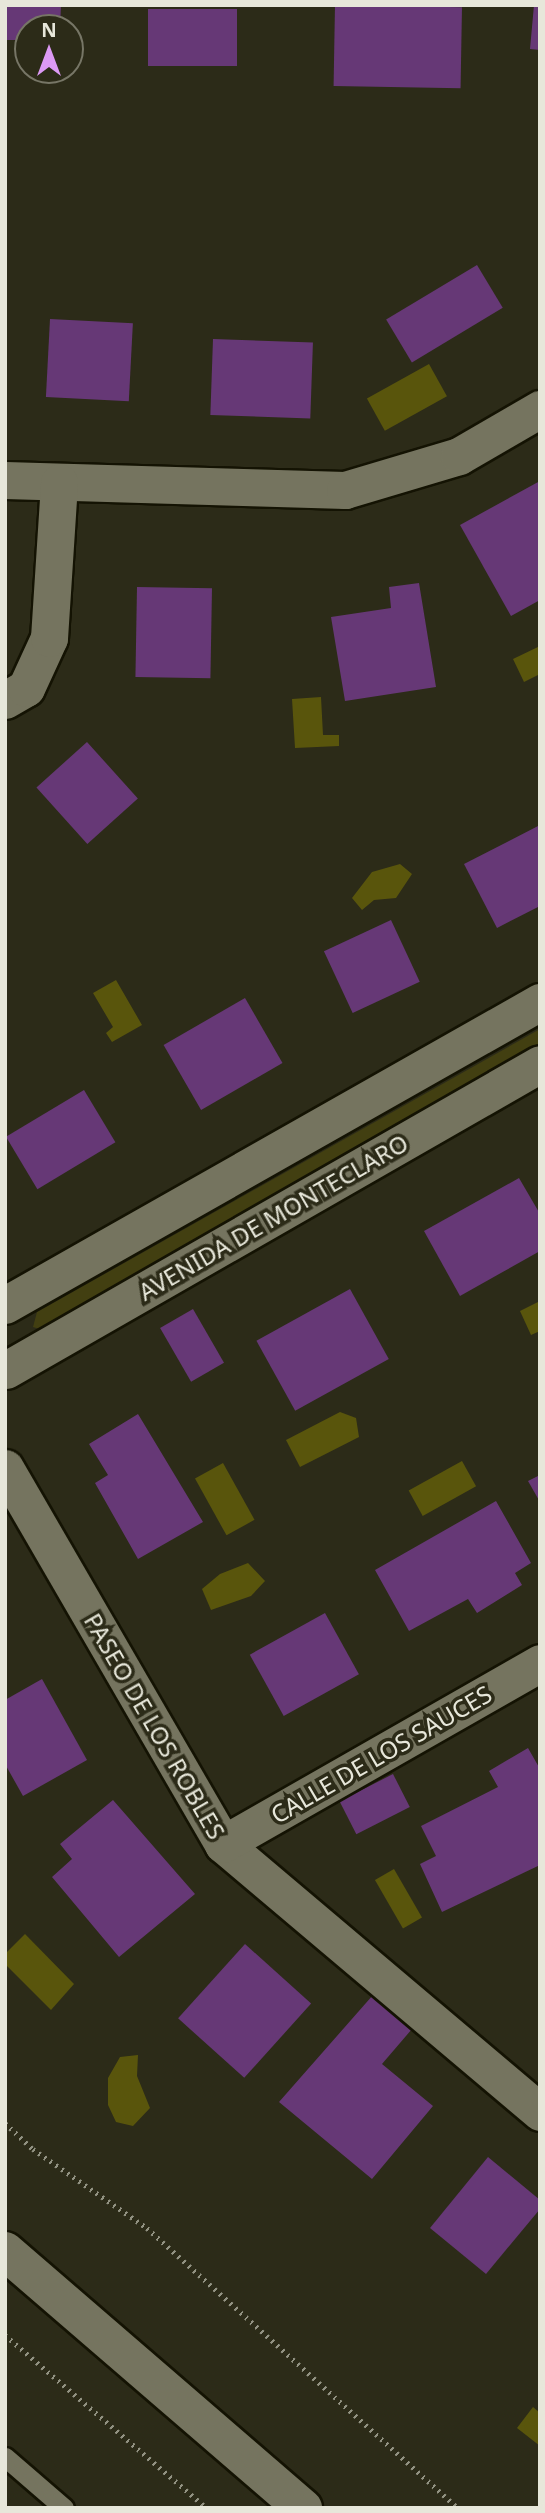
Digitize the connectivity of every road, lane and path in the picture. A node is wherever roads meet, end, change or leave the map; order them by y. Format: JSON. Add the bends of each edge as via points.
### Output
{"nodes":[{"id":1,"x":540,"y":409,"type":"edge"},
{"id":2,"x":5,"y":480,"type":"edge"},
{"id":3,"x":59,"y":482,"type":"junction"},
{"id":4,"x":5,"y":700,"type":"edge"},
{"id":5,"x":540,"y":1002,"type":"edge"},
{"id":6,"x":540,"y":1064,"type":"edge"},
{"id":7,"x":5,"y":1305,"type":"edge"},
{"id":8,"x":6,"y":1366,"type":"edge"},
{"id":9,"x":5,"y":1468,"type":"edge"},
{"id":10,"x":540,"y":1663,"type":"edge"},
{"id":11,"x":223,"y":1844,"type":"junction"},
{"id":12,"x":540,"y":2112,"type":"edge"},
{"id":13,"x":5,"y":2123,"type":"edge"},
{"id":14,"x":5,"y":2251,"type":"edge"},
{"id":15,"x":5,"y":2334,"type":"edge"},
{"id":16,"x":5,"y":2456,"type":"edge"},
{"id":17,"x":55,"y":2505,"type":"edge"},
{"id":18,"x":207,"y":2508,"type":"edge"},
{"id":19,"x":303,"y":2508,"type":"edge"},
{"id":20,"x":458,"y":2508,"type":"edge"}],
"edges":[{"from":1,"to":3,"type":"street","via":[[459,456],[345,490]]},
{"from":2,"to":3,"type":"street"},
{"from":3,"to":4,"type":"street","via":[[49,638],[26,688]]},
{"from":5,"to":7,"type":"street"},
{"from":6,"to":8,"type":"street","name":"AVENIDA DE MONTECLARO"},
{"from":9,"to":11,"type":"street","name":"PASEO DE LOS ROBLES"},
{"from":10,"to":11,"type":"street","name":"CALLE DE LOS SAUCES"},
{"from":11,"to":12,"type":"street","name":"PASEO DE LOS ROBLES"},
{"from":13,"to":20,"type":"path","via":[[33,2149],[147,2228]]},
{"from":14,"to":19,"type":"street"},
{"from":15,"to":18,"type":"path"},
{"from":16,"to":17,"type":"lane"}]}
